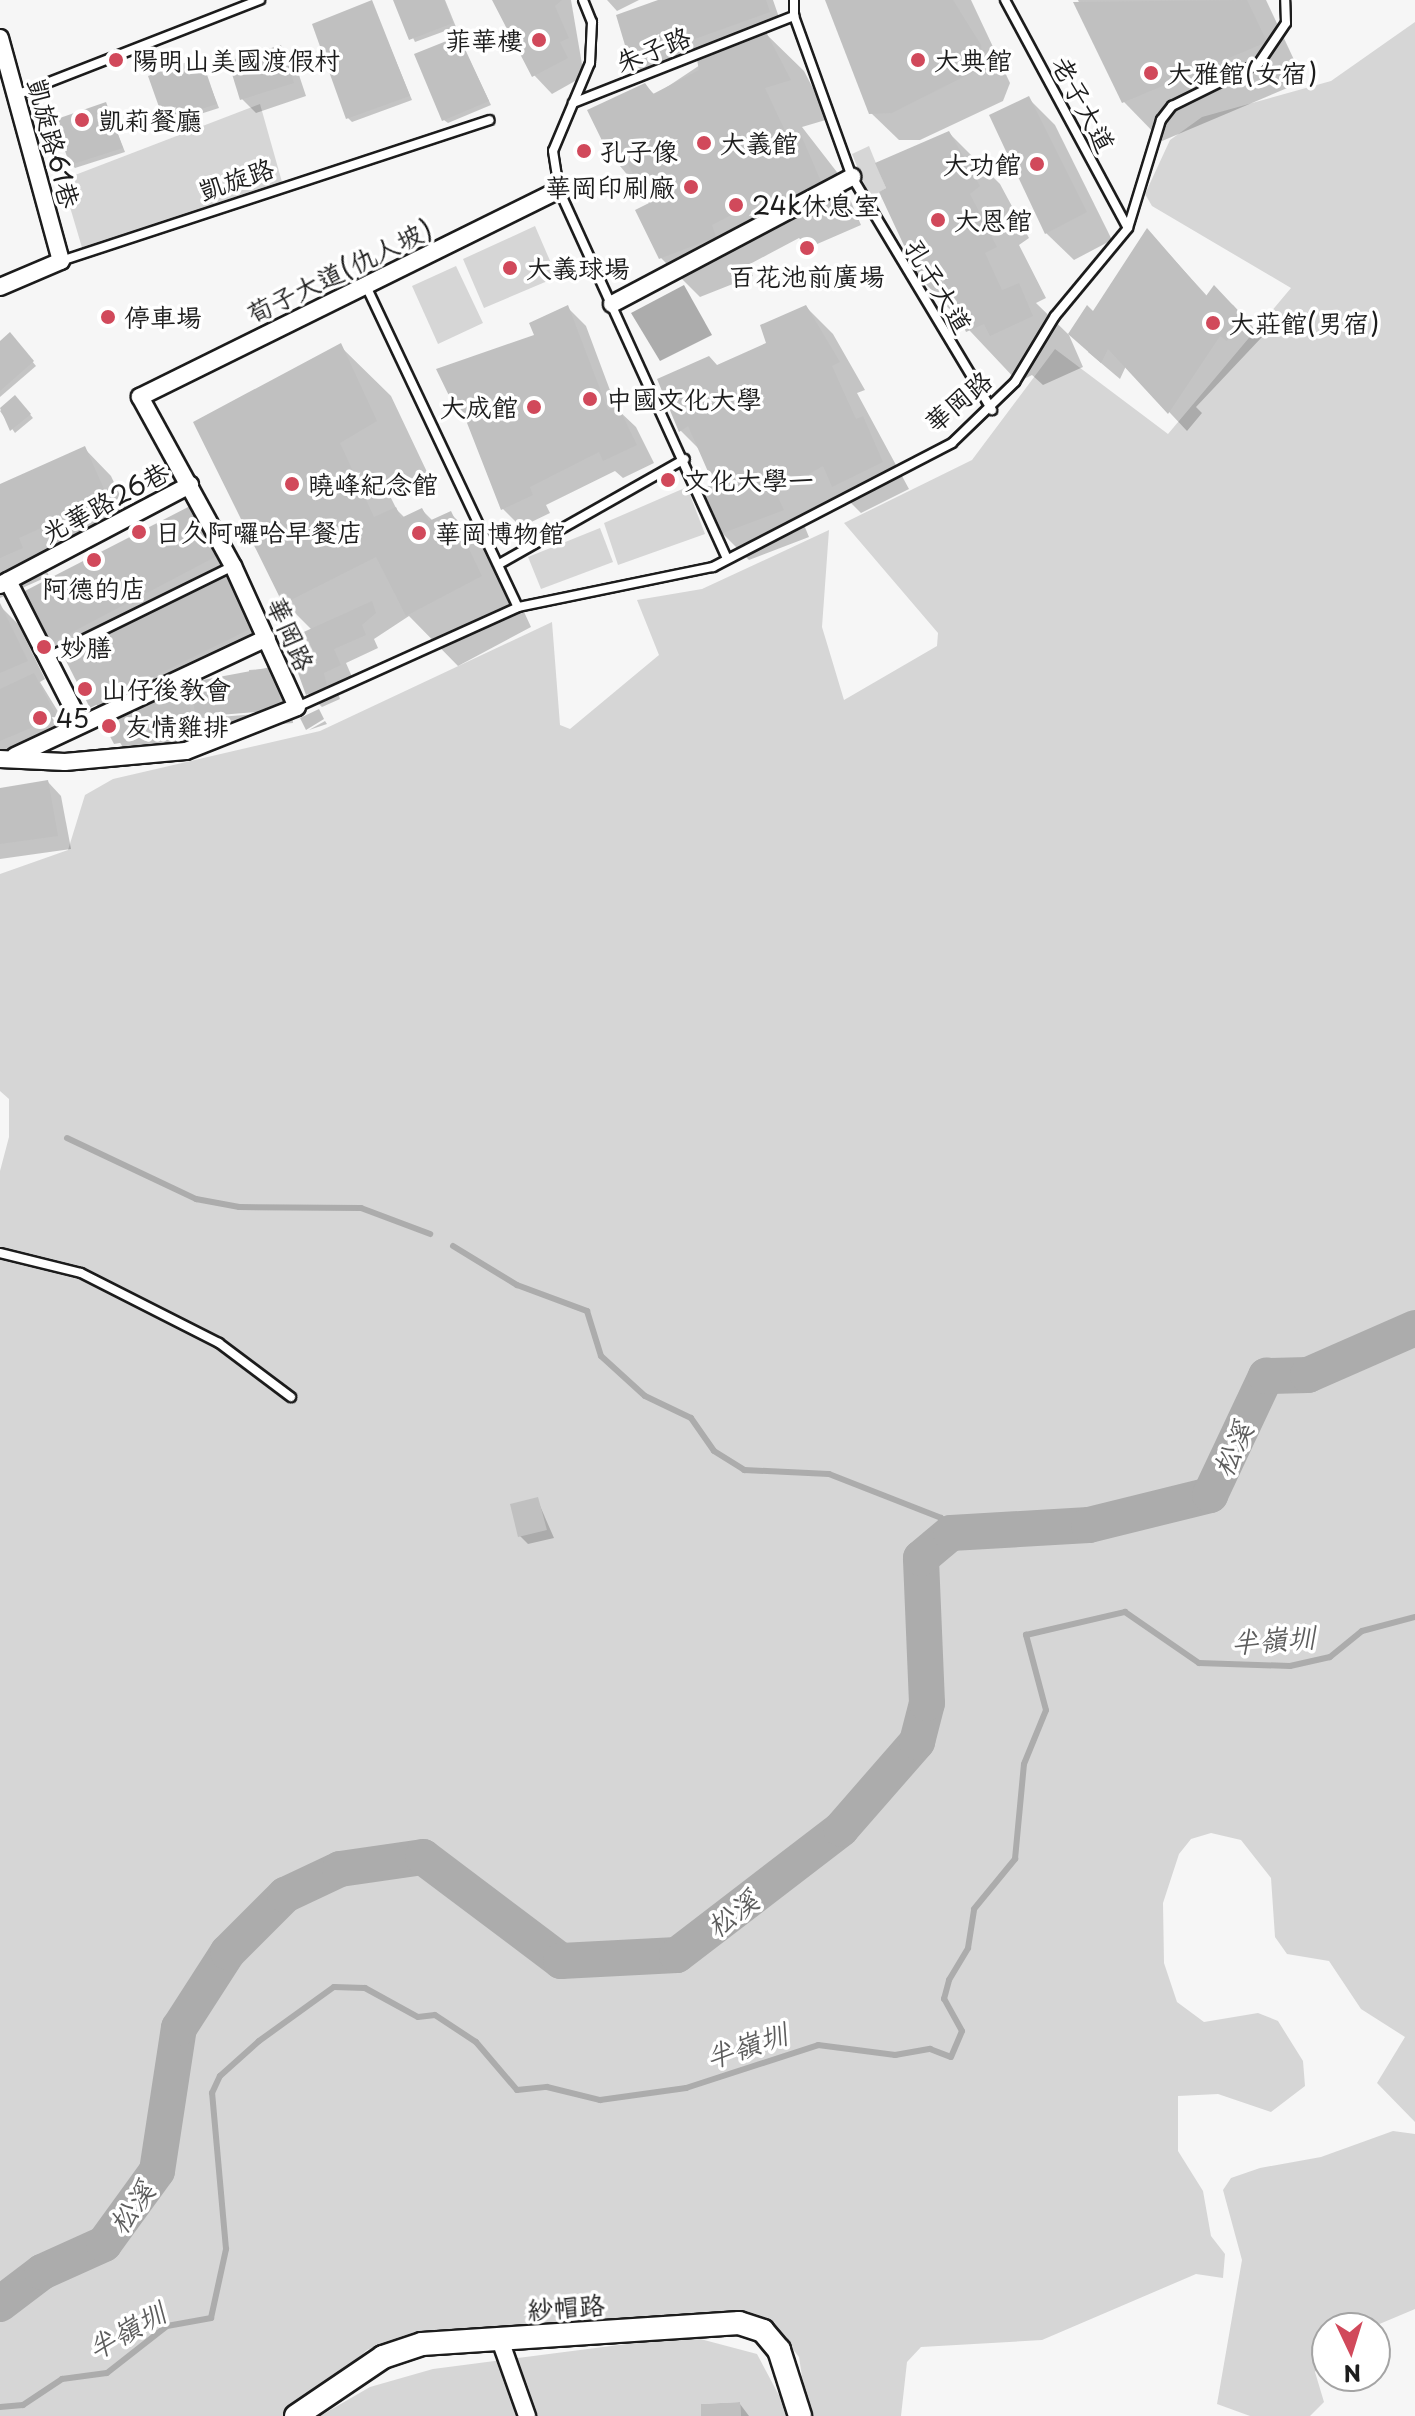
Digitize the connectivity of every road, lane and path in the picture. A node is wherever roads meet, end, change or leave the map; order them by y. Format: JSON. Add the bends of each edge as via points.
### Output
{"nodes":[{"id":1,"x":260,"y":0,"type":"edge"},
{"id":2,"x":583,"y":0,"type":"edge"},
{"id":3,"x":794,"y":0,"type":"edge"},
{"id":4,"x":1005,"y":0,"type":"edge"},
{"id":5,"x":1285,"y":0,"type":"edge"},
{"id":6,"x":794,"y":16,"type":"junction"},
{"id":7,"x":0,"y":38,"type":"edge"},
{"id":8,"x":16,"y":95,"type":"junction"},
{"id":9,"x":573,"y":103,"type":"junction"},
{"id":10,"x":489,"y":120,"type":"dead end"},
{"id":11,"x":852,"y":177,"type":"junction"},
{"id":12,"x":559,"y":190,"type":"junction"},
{"id":13,"x":1128,"y":228,"type":"junction"},
{"id":14,"x":61,"y":261,"type":"junction"},
{"id":15,"x":364,"y":283,"type":"junction"},
{"id":16,"x":0,"y":287,"type":"edge"},
{"id":17,"x":612,"y":304,"type":"junction"},
{"id":18,"x":140,"y":397,"type":"joint"},
{"id":19,"x":992,"y":410,"type":"junction"},
{"id":20,"x":685,"y":459,"type":"junction"},
{"id":21,"x":190,"y":485,"type":"junction"},
{"id":22,"x":727,"y":559,"type":"junction"},
{"id":23,"x":501,"y":563,"type":"junction"},
{"id":24,"x":233,"y":566,"type":"junction"},
{"id":25,"x":4,"y":583,"type":"edge"},
{"id":26,"x":518,"y":607,"type":"junction"},
{"id":27,"x":267,"y":638,"type":"junction"},
{"id":28,"x":48,"y":657,"type":"junction"},
{"id":29,"x":297,"y":707,"type":"junction"},
{"id":30,"x":81,"y":724,"type":"junction"},
{"id":31,"x":8,"y":758,"type":"edge"},
{"id":32,"x":0,"y":1253,"type":"edge"},
{"id":33,"x":291,"y":1397,"type":"dead end"},
{"id":34,"x":500,"y":2340,"type":"junction"},
{"id":35,"x":296,"y":2416,"type":"edge"},
{"id":36,"x":527,"y":2416,"type":"edge"},
{"id":37,"x":800,"y":2416,"type":"edge"}],
"edges":[{"from":1,"to":8,"type":"lane"},
{"from":2,"to":9,"type":"lane","via":[[592,22],[590,63]]},
{"from":3,"to":6,"type":"lane","name":"孔子大道"},
{"from":4,"to":13,"type":"lane","name":"老子大道"},
{"from":5,"to":13,"type":"lane","name":"華岡路","via":[[1286,23],[1259,63],[1172,106],[1161,120]]},
{"from":6,"to":9,"type":"lane","name":"朱子路"},
{"from":6,"to":11,"type":"lane","name":"孔子大道"},
{"from":7,"to":8,"type":"street","name":"凱旋路61巷"},
{"from":8,"to":14,"type":"street","name":"凱旋路61巷"},
{"from":9,"to":12,"type":"lane","via":[[553,151]]},
{"from":10,"to":14,"type":"lane","name":"凱旋路"},
{"from":11,"to":17,"type":"street"},
{"from":11,"to":19,"type":"lane","name":"孔子大道"},
{"from":12,"to":15,"type":"street","name":"荀子大道(仇人坡)"},
{"from":12,"to":17,"type":"lane"},
{"from":13,"to":19,"type":"lane","name":"華岡路","via":[[1061,307]]},
{"from":14,"to":16,"type":"street","name":"凱旋路"},
{"from":15,"to":18,"type":"street","name":"荀子大道(仇人坡)"},
{"from":15,"to":23,"type":"lane"},
{"from":17,"to":20,"type":"lane"},
{"from":18,"to":21,"type":"street","name":"華岡路"},
{"from":19,"to":22,"type":"lane","name":"華岡路","via":[[952,443]]},
{"from":20,"to":22,"type":"lane"},
{"from":20,"to":23,"type":"lane"},
{"from":21,"to":24,"type":"street","name":"華岡路"},
{"from":21,"to":25,"type":"street","name":"光華路26巷"},
{"from":22,"to":26,"type":"lane","name":"華岡路"},
{"from":23,"to":26,"type":"lane"},
{"from":24,"to":27,"type":"street","name":"華岡路"},
{"from":24,"to":28,"type":"lane"},
{"from":25,"to":28,"type":"street"},
{"from":26,"to":29,"type":"lane","name":"華岡路"},
{"from":27,"to":29,"type":"street","name":"華岡路"},
{"from":27,"to":30,"type":"street"},
{"from":28,"to":30,"type":"street"},
{"from":29,"to":31,"type":"street","name":"華岡路","via":[[186,751],[65,762]]},
{"from":30,"to":31,"type":"street"},
{"from":32,"to":33,"type":"lane","via":[[81,1273],[219,1343]]},
{"from":34,"to":35,"type":"street","name":"紗帽路","via":[[422,2344],[383,2357]]},
{"from":34,"to":36,"type":"street"},
{"from":34,"to":37,"type":"street","name":"紗帽路","via":[[739,2323],[763,2331],[779,2350]]}]}
